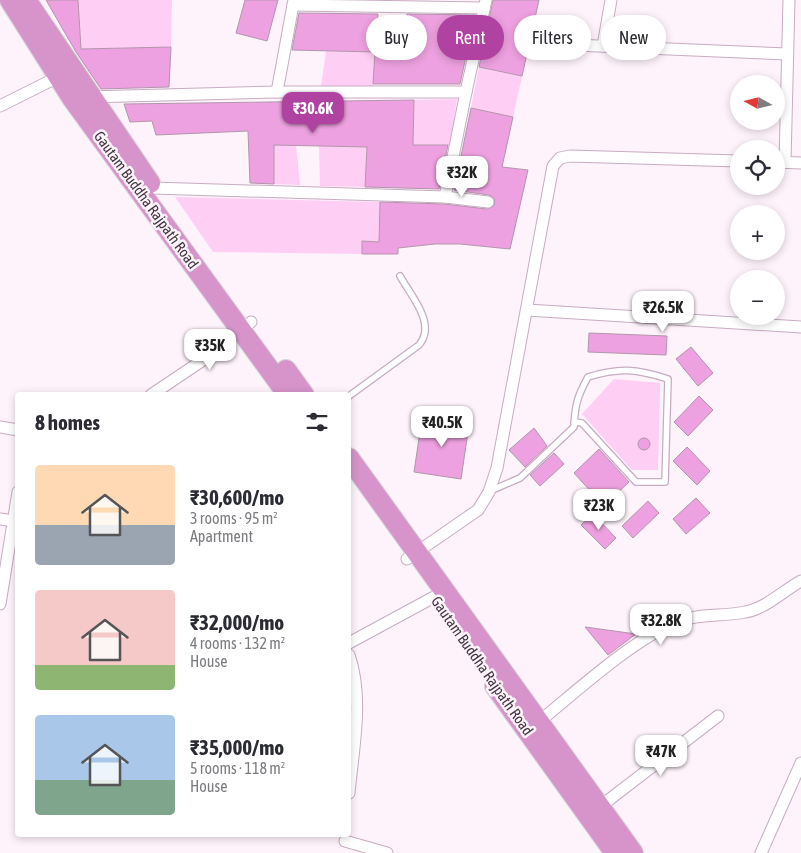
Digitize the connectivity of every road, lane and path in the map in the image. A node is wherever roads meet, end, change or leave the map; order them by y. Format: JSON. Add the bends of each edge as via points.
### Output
{"nodes":[{"id":1,"x":10,"y":0,"type":"edge"},
{"id":2,"x":26,"y":0,"type":"edge"},
{"id":3,"x":611,"y":0,"type":"edge"},
{"id":4,"x":789,"y":0,"type":"edge"},
{"id":5,"x":294,"y":2,"type":"edge"},
{"id":6,"x":485,"y":4,"type":"edge"},
{"id":7,"x":608,"y":15,"type":"edge"},
{"id":8,"x":666,"y":49,"type":"edge"},
{"id":9,"x":787,"y":54,"type":"junction"},
{"id":10,"x":58,"y":77,"type":"junction"},
{"id":11,"x":277,"y":92,"type":"junction"},
{"id":12,"x":466,"y":92,"type":"junction"},
{"id":13,"x":81,"y":98,"type":"junction"},
{"id":14,"x":0,"y":106,"type":"edge"},
{"id":15,"x":781,"y":140,"type":"edge"},
{"id":16,"x":730,"y":161,"type":"edge"},
{"id":17,"x":785,"y":162,"type":"edge"},
{"id":18,"x":801,"y":163,"type":"edge"},
{"id":19,"x":153,"y":188,"type":"junction"},
{"id":20,"x":446,"y":197,"type":"junction"},
{"id":21,"x":488,"y":202,"type":"dead end"},
{"id":22,"x":400,"y":276,"type":"dead end"},
{"id":23,"x":527,"y":310,"type":"junction"},
{"id":24,"x":246,"y":326,"type":"junction"},
{"id":25,"x":801,"y":327,"type":"edge"},
{"id":26,"x":155,"y":392,"type":"edge"},
{"id":27,"x":286,"y":392,"type":"edge"},
{"id":28,"x":301,"y":392,"type":"edge"},
{"id":29,"x":351,"y":395,"type":"edge"},
{"id":30,"x":574,"y":422,"type":"junction"},
{"id":31,"x":0,"y":427,"type":"edge"},
{"id":32,"x":15,"y":430,"type":"edge"},
{"id":33,"x":351,"y":461,"type":"edge"},
{"id":34,"x":351,"y":481,"type":"edge"},
{"id":35,"x":489,"y":492,"type":"junction"},
{"id":36,"x":15,"y":509,"type":"edge"},
{"id":37,"x":0,"y":519,"type":"edge"},
{"id":38,"x":13,"y":521,"type":"junction"},
{"id":39,"x":412,"y":556,"type":"junction"},
{"id":40,"x":801,"y":581,"type":"edge"},
{"id":41,"x":434,"y":597,"type":"junction"},
{"id":42,"x":0,"y":604,"type":"edge"},
{"id":43,"x":351,"y":642,"type":"edge"},
{"id":44,"x":351,"y":660,"type":"edge"},
{"id":45,"x":718,"y":716,"type":"dead end"},
{"id":46,"x":532,"y":726,"type":"junction"},
{"id":47,"x":801,"y":763,"type":"edge"},
{"id":48,"x":351,"y":769,"type":"edge"},
{"id":49,"x":594,"y":811,"type":"junction"},
{"id":50,"x":345,"y":843,"type":"edge"},
{"id":51,"x":387,"y":853,"type":"edge"},
{"id":52,"x":615,"y":853,"type":"edge"},
{"id":53,"x":634,"y":853,"type":"edge"},
{"id":54,"x":761,"y":853,"type":"edge"}],
"edges":[{"from":1,"to":10,"type":"highway","name":"Gautam Buddha Rajpath Road"},
{"from":2,"to":13,"type":"highway"},
{"from":3,"to":7,"type":"street"},
{"from":4,"to":9,"type":"street"},
{"from":5,"to":6,"type":"street"},
{"from":5,"to":11,"type":"street"},
{"from":6,"to":12,"type":"street"},
{"from":8,"to":9,"type":"street"},
{"from":9,"to":15,"type":"street"},
{"from":10,"to":13,"type":"highway","name":"Gautam Buddha Rajpath Road"},
{"from":10,"to":14,"type":"street"},
{"from":11,"to":12,"type":"street"},
{"from":11,"to":13,"type":"street"},
{"from":12,"to":20,"type":"street"},
{"from":13,"to":19,"type":"highway"},
{"from":13,"to":24,"type":"highway","name":"Gautam Buddha Rajpath Road"},
{"from":16,"to":23,"type":"street","via":[[560,158],[553,166]]},
{"from":17,"to":18,"type":"street"},
{"from":19,"to":20,"type":"street"},
{"from":19,"to":24,"type":"highway"},
{"from":20,"to":21,"type":"street"},
{"from":22,"to":29,"type":"lane","via":[[427,326],[426,337]]},
{"from":23,"to":25,"type":"street"},
{"from":23,"to":35,"type":"street","via":[[497,468]]},
{"from":24,"to":26,"type":"street"},
{"from":24,"to":27,"type":"highway","name":"Gautam Buddha Rajpath Road"},
{"from":24,"to":28,"type":"highway"},
{"from":30,"to":30,"type":"lane","via":[[582,423],[636,482],[664,482],[668,379],[637,369],[588,377],[576,398]]},
{"from":30,"to":35,"type":"lane","via":[[574,427],[520,478]]},
{"from":31,"to":32,"type":"street"},
{"from":33,"to":39,"type":"highway"},
{"from":34,"to":39,"type":"highway","name":"Gautam Buddha Rajpath Road"},
{"from":35,"to":39,"type":"street","via":[[478,510]]},
{"from":36,"to":38,"type":"street"},
{"from":37,"to":38,"type":"street"},
{"from":38,"to":42,"type":"street"},
{"from":39,"to":41,"type":"highway","name":"Gautam Buddha Rajpath Road"},
{"from":39,"to":46,"type":"highway"},
{"from":40,"to":46,"type":"street","via":[[746,612],[689,618],[672,624],[633,647]]},
{"from":41,"to":43,"type":"street"},
{"from":41,"to":46,"type":"highway","name":"Gautam Buddha Rajpath Road"},
{"from":44,"to":48,"type":"street","via":[[357,696]]},
{"from":45,"to":49,"type":"street"},
{"from":46,"to":49,"type":"highway","name":"Gautam Buddha Rajpath Road"},
{"from":47,"to":54,"type":"street"},
{"from":49,"to":52,"type":"highway","name":"Gautam Buddha Rajpath Road"},
{"from":49,"to":53,"type":"highway"},
{"from":50,"to":51,"type":"street"}]}
